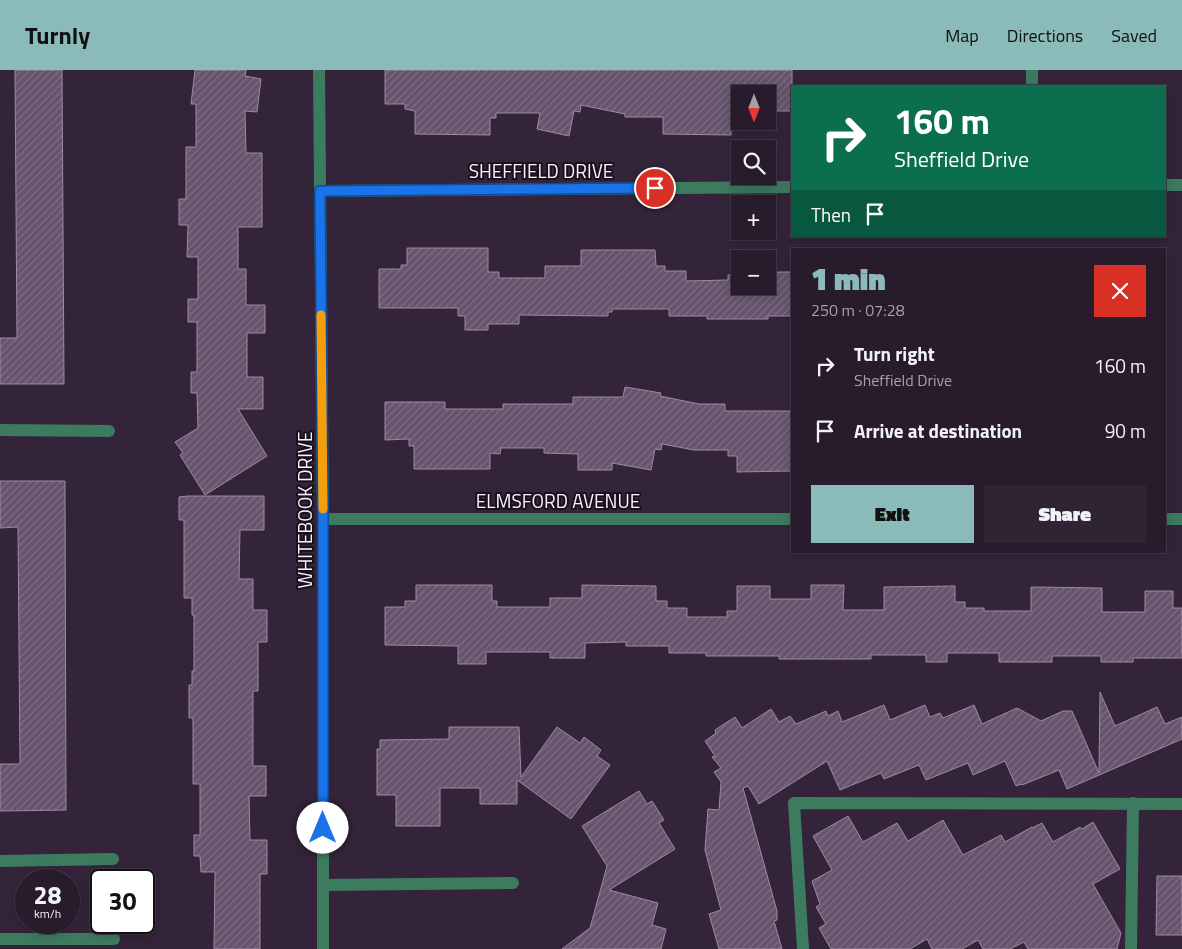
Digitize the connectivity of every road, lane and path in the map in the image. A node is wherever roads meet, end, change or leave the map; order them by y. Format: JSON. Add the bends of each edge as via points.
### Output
{"nodes":[{"id":1,"x":320,"y":70,"type":"edge"},
{"id":2,"x":1032,"y":70,"type":"edge"},
{"id":3,"x":1032,"y":85,"type":"edge"},
{"id":4,"x":1166,"y":185,"type":"edge"},
{"id":5,"x":1182,"y":185,"type":"edge"},
{"id":6,"x":791,"y":187,"type":"edge"},
{"id":7,"x":320,"y":191,"type":"junction"},
{"id":8,"x":0,"y":430,"type":"edge"},
{"id":9,"x":109,"y":431,"type":"dead end"},
{"id":10,"x":323,"y":519,"type":"junction"},
{"id":11,"x":791,"y":519,"type":"edge"},
{"id":12,"x":1166,"y":519,"type":"edge"},
{"id":13,"x":1182,"y":519,"type":"edge"},
{"id":14,"x":1134,"y":803,"type":"junction"},
{"id":15,"x":1182,"y":804,"type":"edge"},
{"id":16,"x":113,"y":859,"type":"dead end"},
{"id":17,"x":0,"y":861,"type":"edge"},
{"id":18,"x":513,"y":883,"type":"dead end"},
{"id":19,"x":323,"y":885,"type":"junction"},
{"id":20,"x":0,"y":939,"type":"edge"},
{"id":21,"x":114,"y":939,"type":"dead end"},
{"id":22,"x":323,"y":949,"type":"edge"},
{"id":23,"x":803,"y":949,"type":"edge"},
{"id":24,"x":1131,"y":949,"type":"edge"}],
"edges":[{"from":1,"to":7,"type":"street","name":"WHITEBOOK DRIVE"},
{"from":2,"to":3,"type":"street"},
{"from":4,"to":5,"type":"street"},
{"from":6,"to":7,"type":"street","name":"SHEFFIELD DRIVE"},
{"from":7,"to":10,"type":"street","name":"WHITEBOOK DRIVE"},
{"from":8,"to":9,"type":"street"},
{"from":10,"to":11,"type":"street","name":"ELMSFORD AVENUE"},
{"from":10,"to":19,"type":"street","name":"WHITEBOOK DRIVE"},
{"from":12,"to":13,"type":"street"},
{"from":14,"to":15,"type":"street"},
{"from":14,"to":23,"type":"street","via":[[794,803]]},
{"from":14,"to":24,"type":"street"},
{"from":16,"to":17,"type":"street"},
{"from":18,"to":19,"type":"street"},
{"from":19,"to":22,"type":"street","name":"WHITEBOOK DRIVE"},
{"from":20,"to":21,"type":"street"}]}
